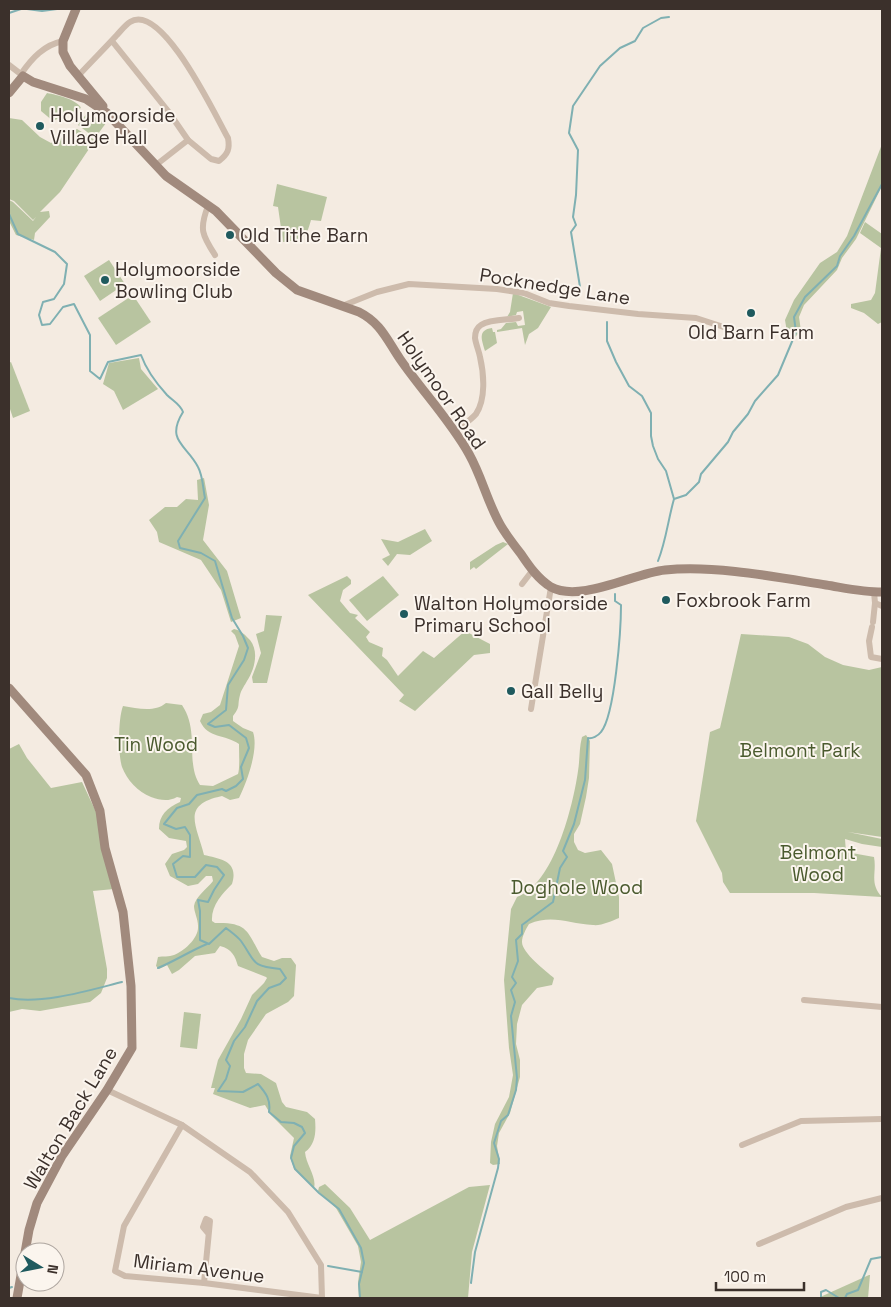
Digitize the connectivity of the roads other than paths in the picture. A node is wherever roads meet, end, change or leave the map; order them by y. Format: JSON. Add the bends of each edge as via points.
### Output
{"nodes":[{"id":1,"x":76,"y":9,"type":"edge"},
{"id":2,"x":63,"y":41,"type":"junction"},
{"id":3,"x":112,"y":41,"type":"junction"},
{"id":4,"x":9,"y":64,"type":"edge"},
{"id":5,"x":22,"y":75,"type":"junction"},
{"id":6,"x":79,"y":75,"type":"junction"},
{"id":7,"x":9,"y":93,"type":"edge"},
{"id":8,"x":108,"y":113,"type":"junction"},
{"id":9,"x":188,"y":140,"type":"junction"},
{"id":10,"x":156,"y":165,"type":"junction"},
{"id":11,"x":208,"y":206,"type":"junction"},
{"id":12,"x":216,"y":254,"type":"dead end"},
{"id":13,"x":341,"y":306,"type":"junction"},
{"id":14,"x":519,"y":318,"type":"dead end"},
{"id":15,"x":736,"y":331,"type":"dead end"},
{"id":16,"x":455,"y":431,"type":"junction"},
{"id":17,"x":532,"y":571,"type":"junction"},
{"id":18,"x":522,"y":584,"type":"dead end"},
{"id":19,"x":551,"y":587,"type":"junction"},
{"id":20,"x":878,"y":592,"type":"edge"},
{"id":21,"x":875,"y":603,"type":"junction"},
{"id":22,"x":882,"y":606,"type":"edge"},
{"id":23,"x":882,"y":659,"type":"edge"},
{"id":24,"x":9,"y":688,"type":"edge"},
{"id":25,"x":530,"y":709,"type":"dead end"},
{"id":26,"x":804,"y":1000,"type":"dead end"},
{"id":27,"x":882,"y":1007,"type":"edge"},
{"id":28,"x":107,"y":1090,"type":"junction"},
{"id":29,"x":882,"y":1119,"type":"edge"},
{"id":30,"x":182,"y":1124,"type":"junction"},
{"id":31,"x":742,"y":1145,"type":"dead end"},
{"id":32,"x":882,"y":1198,"type":"edge"},
{"id":33,"x":208,"y":1233,"type":"dead end"},
{"id":34,"x":759,"y":1244,"type":"dead end"},
{"id":35,"x":204,"y":1283,"type":"junction"},
{"id":36,"x":17,"y":1298,"type":"edge"},
{"id":37,"x":322,"y":1298,"type":"edge"}],
"edges":[{"from":1,"to":2,"type":"street"},
{"from":2,"to":5,"type":"street","via":[[45,48],[29,62]]},
{"from":2,"to":6,"type":"street","via":[[63,52]]},
{"from":3,"to":6,"type":"street"},
{"from":3,"to":9,"type":"street"},
{"from":3,"to":9,"type":"street","via":[[130,21],[139,20],[154,25],[181,55],[228,138],[230,148],[219,161],[211,159]]},
{"from":4,"to":5,"type":"street"},
{"from":5,"to":7,"type":"street"},
{"from":5,"to":8,"type":"street","name":"Holymoor Road","via":[[33,82],[86,99]]},
{"from":6,"to":8,"type":"street"},
{"from":8,"to":10,"type":"street","name":"Holymoor Road"},
{"from":9,"to":10,"type":"street"},
{"from":10,"to":11,"type":"street","name":"Holymoor Road"},
{"from":11,"to":12,"type":"street","via":[[203,218],[203,236]]},
{"from":11,"to":13,"type":"street","name":"Holymoor Road","via":[[297,290]]},
{"from":13,"to":15,"type":"street","name":"Pocknedge Lane","via":[[410,284],[497,289],[569,306],[696,318]]},
{"from":13,"to":16,"type":"street","name":"Holymoor Road","via":[[359,312],[378,325],[400,360]]},
{"from":14,"to":16,"type":"street","via":[[488,322],[476,331],[483,386],[481,401],[476,413]]},
{"from":16,"to":17,"type":"street","name":"Holymoor Road","via":[[470,455],[501,526]]},
{"from":17,"to":18,"type":"street"},
{"from":17,"to":19,"type":"street","name":"Holymoor Road"},
{"from":19,"to":20,"type":"street","via":[[576,591],[598,589],[650,572],[681,569],[715,570]]},
{"from":19,"to":25,"type":"street"},
{"from":20,"to":21,"type":"street"},
{"from":21,"to":22,"type":"street"},
{"from":21,"to":23,"type":"street","via":[[870,657]]},
{"from":24,"to":28,"type":"street","name":"Walton Back Lane","via":[[86,775],[100,811],[105,848],[123,912],[132,986],[132,1048]]},
{"from":26,"to":27,"type":"street"},
{"from":28,"to":30,"type":"street"},
{"from":28,"to":36,"type":"street","name":"Walton Back Lane","via":[[62,1156],[37,1203]]},
{"from":29,"to":31,"type":"street","via":[[801,1121]]},
{"from":30,"to":35,"type":"street","name":"Miriam Avenue","via":[[124,1226],[115,1271],[125,1276]]},
{"from":30,"to":37,"type":"street","via":[[250,1172],[288,1212],[321,1265]]},
{"from":32,"to":34,"type":"street","via":[[846,1206]]},
{"from":33,"to":35,"type":"street"},
{"from":35,"to":37,"type":"street","name":"Miriam Avenue"}]}
